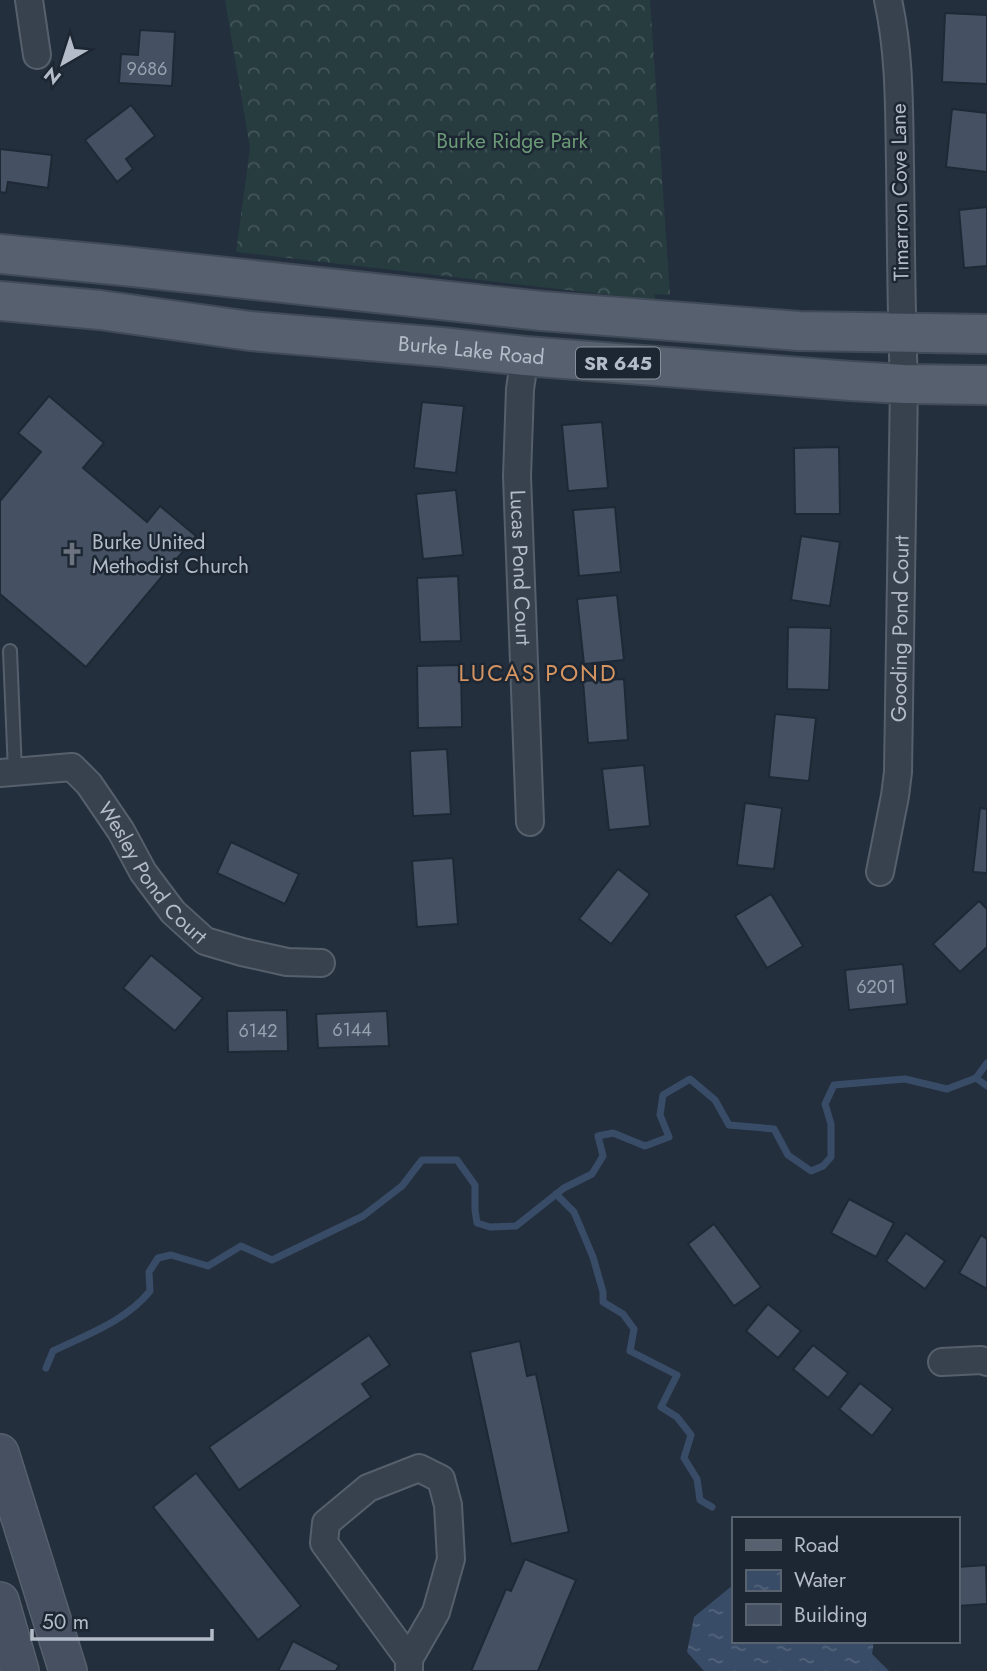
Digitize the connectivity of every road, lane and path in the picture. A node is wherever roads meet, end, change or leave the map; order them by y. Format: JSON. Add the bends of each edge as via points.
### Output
{"nodes":[{"id":1,"x":29,"y":0,"type":"edge"},
{"id":2,"x":888,"y":0,"type":"edge"},
{"id":3,"x":37,"y":55,"type":"dead end"},
{"id":4,"x":0,"y":254,"type":"edge"},
{"id":5,"x":0,"y":301,"type":"edge"},
{"id":6,"x":902,"y":333,"type":"junction"},
{"id":7,"x":987,"y":334,"type":"edge"},
{"id":8,"x":525,"y":356,"type":"junction"},
{"id":9,"x":904,"y":384,"type":"junction"},
{"id":10,"x":987,"y":385,"type":"edge"},
{"id":11,"x":10,"y":651,"type":"dead end"},
{"id":12,"x":7,"y":773,"type":"edge"},
{"id":13,"x":530,"y":822,"type":"dead end"},
{"id":14,"x":880,"y":872,"type":"dead end"},
{"id":15,"x":321,"y":964,"type":"dead end"},
{"id":16,"x":942,"y":1362,"type":"dead end"},
{"id":17,"x":987,"y":1362,"type":"edge"},
{"id":18,"x":0,"y":1453,"type":"edge"},
{"id":19,"x":0,"y":1601,"type":"edge"},
{"id":20,"x":409,"y":1665,"type":"edge"},
{"id":21,"x":20,"y":1671,"type":"edge"},
{"id":22,"x":68,"y":1671,"type":"edge"}],
"edges":[{"from":1,"to":3,"type":"street"},
{"from":2,"to":6,"type":"street","name":"Timarron Cove Lane","via":[[899,93]]},
{"from":4,"to":6,"type":"main road","number":"SR 645","via":[[542,311],[799,331]]},
{"from":5,"to":8,"type":"main road","name":"Burke Lake Road","number":"SR 645","via":[[250,331]]},
{"from":6,"to":7,"type":"main road","number":"SR 645"},
{"from":6,"to":9,"type":"street","name":"Timarron Cove Lane"},
{"from":8,"to":9,"type":"main road","name":"Burke Lake Road","number":"SR 645"},
{"from":8,"to":13,"type":"street","name":"Lucas Pond Court","via":[[517,475]]},
{"from":9,"to":10,"type":"main road","name":"Burke Lake Road","number":"SR 645"},
{"from":9,"to":14,"type":"street","name":"Gooding Pond Court","via":[[898,772]]},
{"from":11,"to":12,"type":"lane"},
{"from":12,"to":15,"type":"street","name":"Wesley Pond Court","via":[[72,767],[89,784],[173,912],[205,941],[287,962]]},
{"from":16,"to":17,"type":"street"},
{"from":18,"to":22,"type":"main road"},
{"from":19,"to":21,"type":"main road"},
{"from":20,"to":20,"type":"street","via":[[436,1612],[452,1559],[441,1479],[419,1468],[368,1488],[326,1522],[324,1543]]}]}
